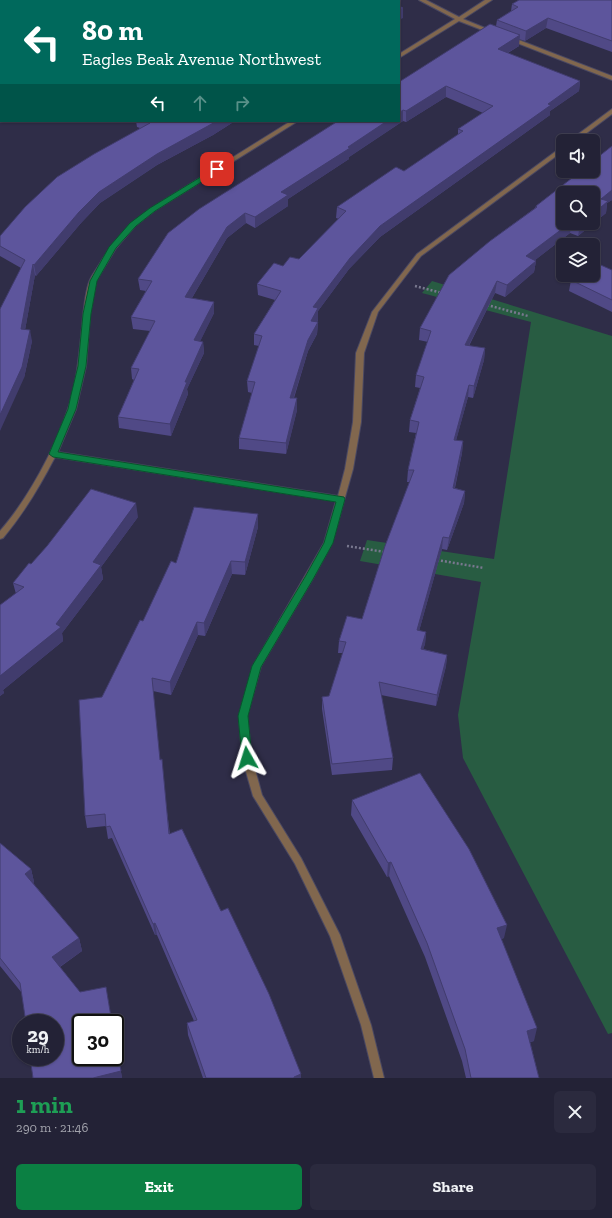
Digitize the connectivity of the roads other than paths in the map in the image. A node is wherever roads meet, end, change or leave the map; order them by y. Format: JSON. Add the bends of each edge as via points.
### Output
{"nodes":[{"id":1,"x":422,"y":0,"type":"edge"},
{"id":2,"x":489,"y":0,"type":"edge"},
{"id":3,"x":459,"y":18,"type":"junction"},
{"id":4,"x":496,"y":33,"type":"edge"},
{"id":5,"x":503,"y":36,"type":"edge"},
{"id":6,"x":400,"y":55,"type":"edge"},
{"id":7,"x":612,"y":78,"type":"edge"},
{"id":8,"x":612,"y":112,"type":"edge"},
{"id":9,"x":293,"y":122,"type":"edge"},
{"id":10,"x":582,"y":134,"type":"edge"},
{"id":11,"x":556,"y":153,"type":"edge"},
{"id":12,"x":53,"y":454,"type":"junction"},
{"id":13,"x":341,"y":499,"type":"junction"},
{"id":14,"x":0,"y":536,"type":"edge"},
{"id":15,"x":379,"y":1078,"type":"edge"}],
"edges":[{"from":1,"to":3,"type":"street"},
{"from":2,"to":3,"type":"street"},
{"from":3,"to":4,"type":"street"},
{"from":3,"to":6,"type":"street"},
{"from":5,"to":7,"type":"street"},
{"from":8,"to":10,"type":"street"},
{"from":9,"to":12,"type":"street","via":[[152,210],[112,247],[94,281],[77,388],[72,409]]},
{"from":11,"to":13,"type":"street","via":[[419,255],[375,312],[360,353],[357,422]]},
{"from":12,"to":13,"type":"street"},
{"from":12,"to":14,"type":"street","via":[[37,484]]},
{"from":13,"to":15,"type":"street","via":[[328,543],[257,666],[243,716],[247,758],[258,796],[298,861],[335,935],[366,1025]]}]}
